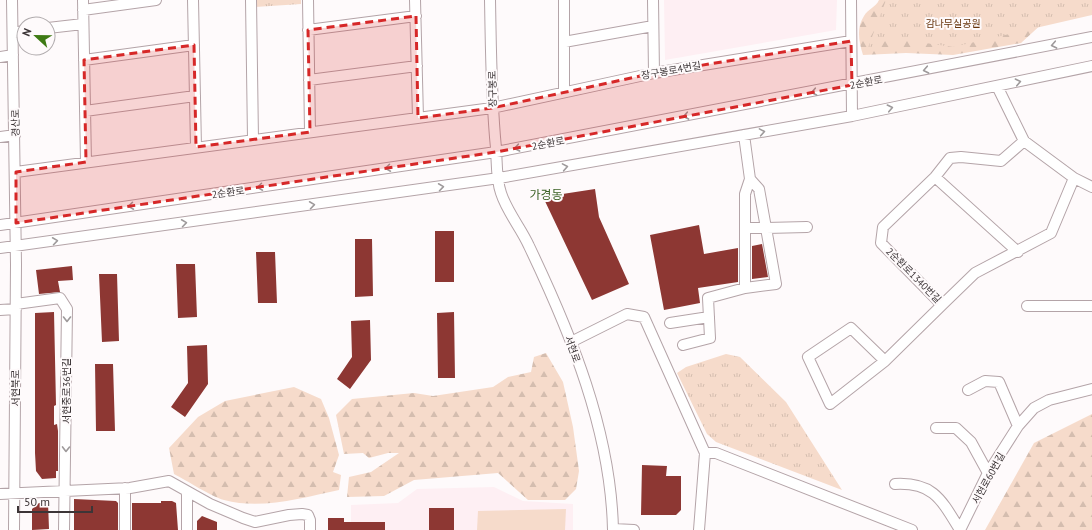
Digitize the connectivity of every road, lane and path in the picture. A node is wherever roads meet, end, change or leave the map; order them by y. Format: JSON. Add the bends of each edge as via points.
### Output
{"nodes":[{"id":1,"x":12,"y":0,"type":"edge"},
{"id":2,"x":156,"y":0,"type":"edge"},
{"id":3,"x":193,"y":0,"type":"edge"},
{"id":4,"x":250,"y":0,"type":"edge"},
{"id":5,"x":308,"y":0,"type":"edge"},
{"id":6,"x":416,"y":0,"type":"edge"},
{"id":7,"x":490,"y":0,"type":"edge"},
{"id":8,"x":564,"y":0,"type":"edge"},
{"id":9,"x":653,"y":0,"type":"edge"},
{"id":10,"x":851,"y":0,"type":"edge"},
{"id":11,"x":83,"y":5,"type":"edge"},
{"id":12,"x":416,"y":16,"type":"junction"},
{"id":13,"x":84,"y":24,"type":"junction"},
{"id":14,"x":653,"y":26,"type":"junction"},
{"id":15,"x":56,"y":27,"type":"edge"},
{"id":16,"x":308,"y":30,"type":"junction"},
{"id":17,"x":16,"y":32,"type":"edge"},
{"id":18,"x":13,"y":33,"type":"junction"},
{"id":19,"x":1092,"y":37,"type":"edge"},
{"id":20,"x":851,"y":40,"type":"junction"},
{"id":21,"x":564,"y":42,"type":"junction"},
{"id":22,"x":194,"y":45,"type":"junction"},
{"id":23,"x":13,"y":55,"type":"junction"},
{"id":24,"x":0,"y":57,"type":"edge"},
{"id":25,"x":84,"y":60,"type":"junction"},
{"id":26,"x":417,"y":66,"type":"junction"},
{"id":27,"x":1092,"y":66,"type":"edge"},
{"id":28,"x":654,"y":73,"type":"junction"},
{"id":29,"x":309,"y":80,"type":"junction"},
{"id":30,"x":852,"y":85,"type":"junction"},
{"id":31,"x":997,"y":86,"type":"junction"},
{"id":32,"x":564,"y":92,"type":"junction"},
{"id":33,"x":195,"y":96,"type":"junction"},
{"id":34,"x":492,"y":108,"type":"junction"},
{"id":35,"x":85,"y":111,"type":"junction"},
{"id":36,"x":852,"y":116,"type":"junction"},
{"id":37,"x":418,"y":118,"type":"junction"},
{"id":38,"x":310,"y":132,"type":"junction"},
{"id":39,"x":15,"y":135,"type":"junction"},
{"id":40,"x":744,"y":135,"type":"junction"},
{"id":41,"x":0,"y":137,"type":"edge"},
{"id":42,"x":253,"y":140,"type":"junction"},
{"id":43,"x":1024,"y":141,"type":"junction"},
{"id":44,"x":196,"y":147,"type":"junction"},
{"id":45,"x":496,"y":152,"type":"junction"},
{"id":46,"x":86,"y":162,"type":"junction"},
{"id":47,"x":16,"y":172,"type":"junction"},
{"id":48,"x":499,"y":178,"type":"junction"},
{"id":49,"x":935,"y":178,"type":"junction"},
{"id":50,"x":1074,"y":178,"type":"junction"},
{"id":51,"x":750,"y":179,"type":"junction"},
{"id":52,"x":1092,"y":187,"type":"edge"},
{"id":53,"x":16,"y":223,"type":"junction"},
{"id":54,"x":0,"y":225,"type":"edge"},
{"id":55,"x":806,"y":227,"type":"dead end"},
{"id":56,"x":745,"y":228,"type":"junction"},
{"id":57,"x":766,"y":228,"type":"junction"},
{"id":58,"x":16,"y":247,"type":"junction"},
{"id":59,"x":0,"y":248,"type":"edge"},
{"id":60,"x":1018,"y":252,"type":"junction"},
{"id":61,"x":745,"y":288,"type":"junction"},
{"id":62,"x":942,"y":305,"type":"junction"},
{"id":63,"x":16,"y":306,"type":"junction"},
{"id":64,"x":1027,"y":306,"type":"dead end"},
{"id":65,"x":1092,"y":306,"type":"edge"},
{"id":66,"x":0,"y":310,"type":"edge"},
{"id":67,"x":709,"y":317,"type":"junction"},
{"id":68,"x":670,"y":323,"type":"dead end"},
{"id":69,"x":571,"y":342,"type":"junction"},
{"id":70,"x":682,"y":345,"type":"dead end"},
{"id":71,"x":885,"y":361,"type":"junction"},
{"id":72,"x":1092,"y":389,"type":"edge"},
{"id":73,"x":968,"y":390,"type":"dead end"},
{"id":74,"x":1018,"y":426,"type":"junction"},
{"id":75,"x":936,"y":428,"type":"dead end"},
{"id":76,"x":705,"y":453,"type":"junction"},
{"id":77,"x":988,"y":473,"type":"junction"},
{"id":78,"x":895,"y":484,"type":"dead end"},
{"id":79,"x":125,"y":488,"type":"junction"},
{"id":80,"x":65,"y":490,"type":"junction"},
{"id":81,"x":187,"y":492,"type":"junction"},
{"id":82,"x":0,"y":494,"type":"edge"},
{"id":83,"x":14,"y":494,"type":"junction"},
{"id":84,"x":249,"y":525,"type":"edge"},
{"id":85,"x":613,"y":529,"type":"edge"},
{"id":86,"x":14,"y":530,"type":"edge"},
{"id":87,"x":64,"y":530,"type":"edge"},
{"id":88,"x":125,"y":530,"type":"edge"},
{"id":89,"x":187,"y":530,"type":"edge"},
{"id":90,"x":310,"y":530,"type":"edge"},
{"id":91,"x":634,"y":530,"type":"edge"},
{"id":92,"x":699,"y":530,"type":"edge"},
{"id":93,"x":912,"y":530,"type":"edge"}],
"edges":[{"from":1,"to":18,"type":"street","name":"경산로"},
{"from":2,"to":11,"type":"street"},
{"from":3,"to":22,"type":"street"},
{"from":4,"to":42,"type":"street"},
{"from":5,"to":16,"type":"street"},
{"from":6,"to":12,"type":"street"},
{"from":7,"to":34,"type":"street","name":"장구봉로"},
{"from":8,"to":21,"type":"street"},
{"from":9,"to":14,"type":"street"},
{"from":10,"to":20,"type":"street"},
{"from":11,"to":13,"type":"street"},
{"from":12,"to":16,"type":"street"},
{"from":12,"to":26,"type":"street"},
{"from":13,"to":15,"type":"street"},
{"from":13,"to":25,"type":"street"},
{"from":14,"to":21,"type":"street"},
{"from":14,"to":28,"type":"street"},
{"from":16,"to":29,"type":"street"},
{"from":17,"to":18,"type":"street"},
{"from":18,"to":23,"type":"street","name":"경산로"},
{"from":19,"to":30,"type":"street","name":"2순환로","one_way":true},
{"from":20,"to":28,"type":"street","name":"장구봉로4번길"},
{"from":20,"to":30,"type":"street"},
{"from":21,"to":32,"type":"street"},
{"from":22,"to":25,"type":"street"},
{"from":22,"to":33,"type":"street"},
{"from":23,"to":24,"type":"street"},
{"from":23,"to":39,"type":"street","name":"경산로"},
{"from":25,"to":35,"type":"street"},
{"from":26,"to":29,"type":"street"},
{"from":26,"to":37,"type":"street"},
{"from":31,"to":27,"type":"street","one_way":true},
{"from":28,"to":32,"type":"street","name":"장구봉로4번길"},
{"from":29,"to":38,"type":"street"},
{"from":30,"to":36,"type":"street"},
{"from":30,"to":45,"type":"street","name":"2순환로","one_way":true},
{"from":36,"to":31,"type":"street","one_way":true},
{"from":31,"to":43,"type":"street"},
{"from":32,"to":34,"type":"street","name":"장구봉로4번길"},
{"from":33,"to":35,"type":"street"},
{"from":33,"to":44,"type":"street"},
{"from":34,"to":37,"type":"street","name":"장구봉로4번길"},
{"from":34,"to":45,"type":"street","name":"장구봉로"},
{"from":35,"to":46,"type":"street"},
{"from":40,"to":36,"type":"street","one_way":true},
{"from":37,"to":38,"type":"street","name":"장구봉로4번길"},
{"from":38,"to":42,"type":"street","name":"장구봉로4번길"},
{"from":39,"to":41,"type":"street"},
{"from":39,"to":47,"type":"street","name":"경산로"},
{"from":48,"to":40,"type":"street","one_way":true},
{"from":40,"to":51,"type":"street"},
{"from":42,"to":44,"type":"street","name":"장구봉로4번길"},
{"from":43,"to":49,"type":"street","name":"2순환로1340번길","via":[[1001,161],[950,158]]},
{"from":43,"to":50,"type":"street"},
{"from":44,"to":46,"type":"street","name":"장구봉로4번길"},
{"from":45,"to":48,"type":"street","name":"장구봉로"},
{"from":45,"to":53,"type":"street","name":"2순환로","one_way":true},
{"from":46,"to":47,"type":"street","name":"장구봉로4번길"},
{"from":47,"to":53,"type":"street","name":"경산로"},
{"from":58,"to":48,"type":"street","one_way":true},
{"from":48,"to":69,"type":"street","name":"서현로","via":[[500,192],[529,244]]},
{"from":49,"to":60,"type":"street"},
{"from":49,"to":62,"type":"street","name":"2순환로1340번길","via":[[883,227],[881,243]]},
{"from":50,"to":52,"type":"street"},
{"from":50,"to":60,"type":"street","name":"2순환로1340번길","via":[[1051,233]]},
{"from":51,"to":56,"type":"street","via":[[745,194]]},
{"from":51,"to":57,"type":"street","via":[[759,189]]},
{"from":53,"to":54,"type":"street","name":"2순환로"},
{"from":53,"to":58,"type":"street","name":"경산로"},
{"from":55,"to":57,"type":"street"},
{"from":56,"to":57,"type":"street"},
{"from":56,"to":61,"type":"street"},
{"from":57,"to":61,"type":"street","via":[[776,284]]},
{"from":58,"to":59,"type":"street"},
{"from":58,"to":63,"type":"street","name":"서현북로"},
{"from":60,"to":62,"type":"street","name":"2순환로1340번길","via":[[975,273]]},
{"from":61,"to":67,"type":"street","via":[[708,298]]},
{"from":62,"to":71,"type":"street"},
{"from":63,"to":66,"type":"street"},
{"from":63,"to":80,"type":"street","name":"서현중로36번길","one_way":true,"via":[[60,298],[67,309]]},
{"from":63,"to":83,"type":"street","name":"서현북로"},
{"from":64,"to":65,"type":"street"},
{"from":67,"to":68,"type":"street"},
{"from":67,"to":70,"type":"street","via":[[710,338]]},
{"from":69,"to":76,"type":"street","via":[[627,314],[644,317]]},
{"from":69,"to":85,"type":"street","name":"서현로","via":[[601,433],[609,480]]},
{"from":71,"to":71,"type":"street","via":[[830,404],[808,356],[851,328]]},
{"from":72,"to":74,"type":"street","name":"서현로60번길","via":[[1034,408]]},
{"from":73,"to":74,"type":"street","via":[[986,381],[999,382]]},
{"from":74,"to":77,"type":"street","name":"서현로60번길"},
{"from":75,"to":77,"type":"street","via":[[956,428],[971,442]]},
{"from":76,"to":92,"type":"street"},
{"from":76,"to":93,"type":"street","via":[[716,453]]},
{"from":77,"to":78,"type":"street","name":"서현로60번길","via":[[960,530],[932,491],[911,483]]},
{"from":79,"to":80,"type":"street"},
{"from":79,"to":81,"type":"street","via":[[169,481]]},
{"from":79,"to":88,"type":"street"},
{"from":80,"to":83,"type":"street"},
{"from":80,"to":87,"type":"street","name":"서현중로36번길"},
{"from":81,"to":84,"type":"street"},
{"from":81,"to":89,"type":"street"},
{"from":82,"to":83,"type":"street"},
{"from":83,"to":86,"type":"street","name":"서현북로"},
{"from":84,"to":90,"type":"street","via":[[302,514],[308,515]]},
{"from":85,"to":91,"type":"street"}]}
